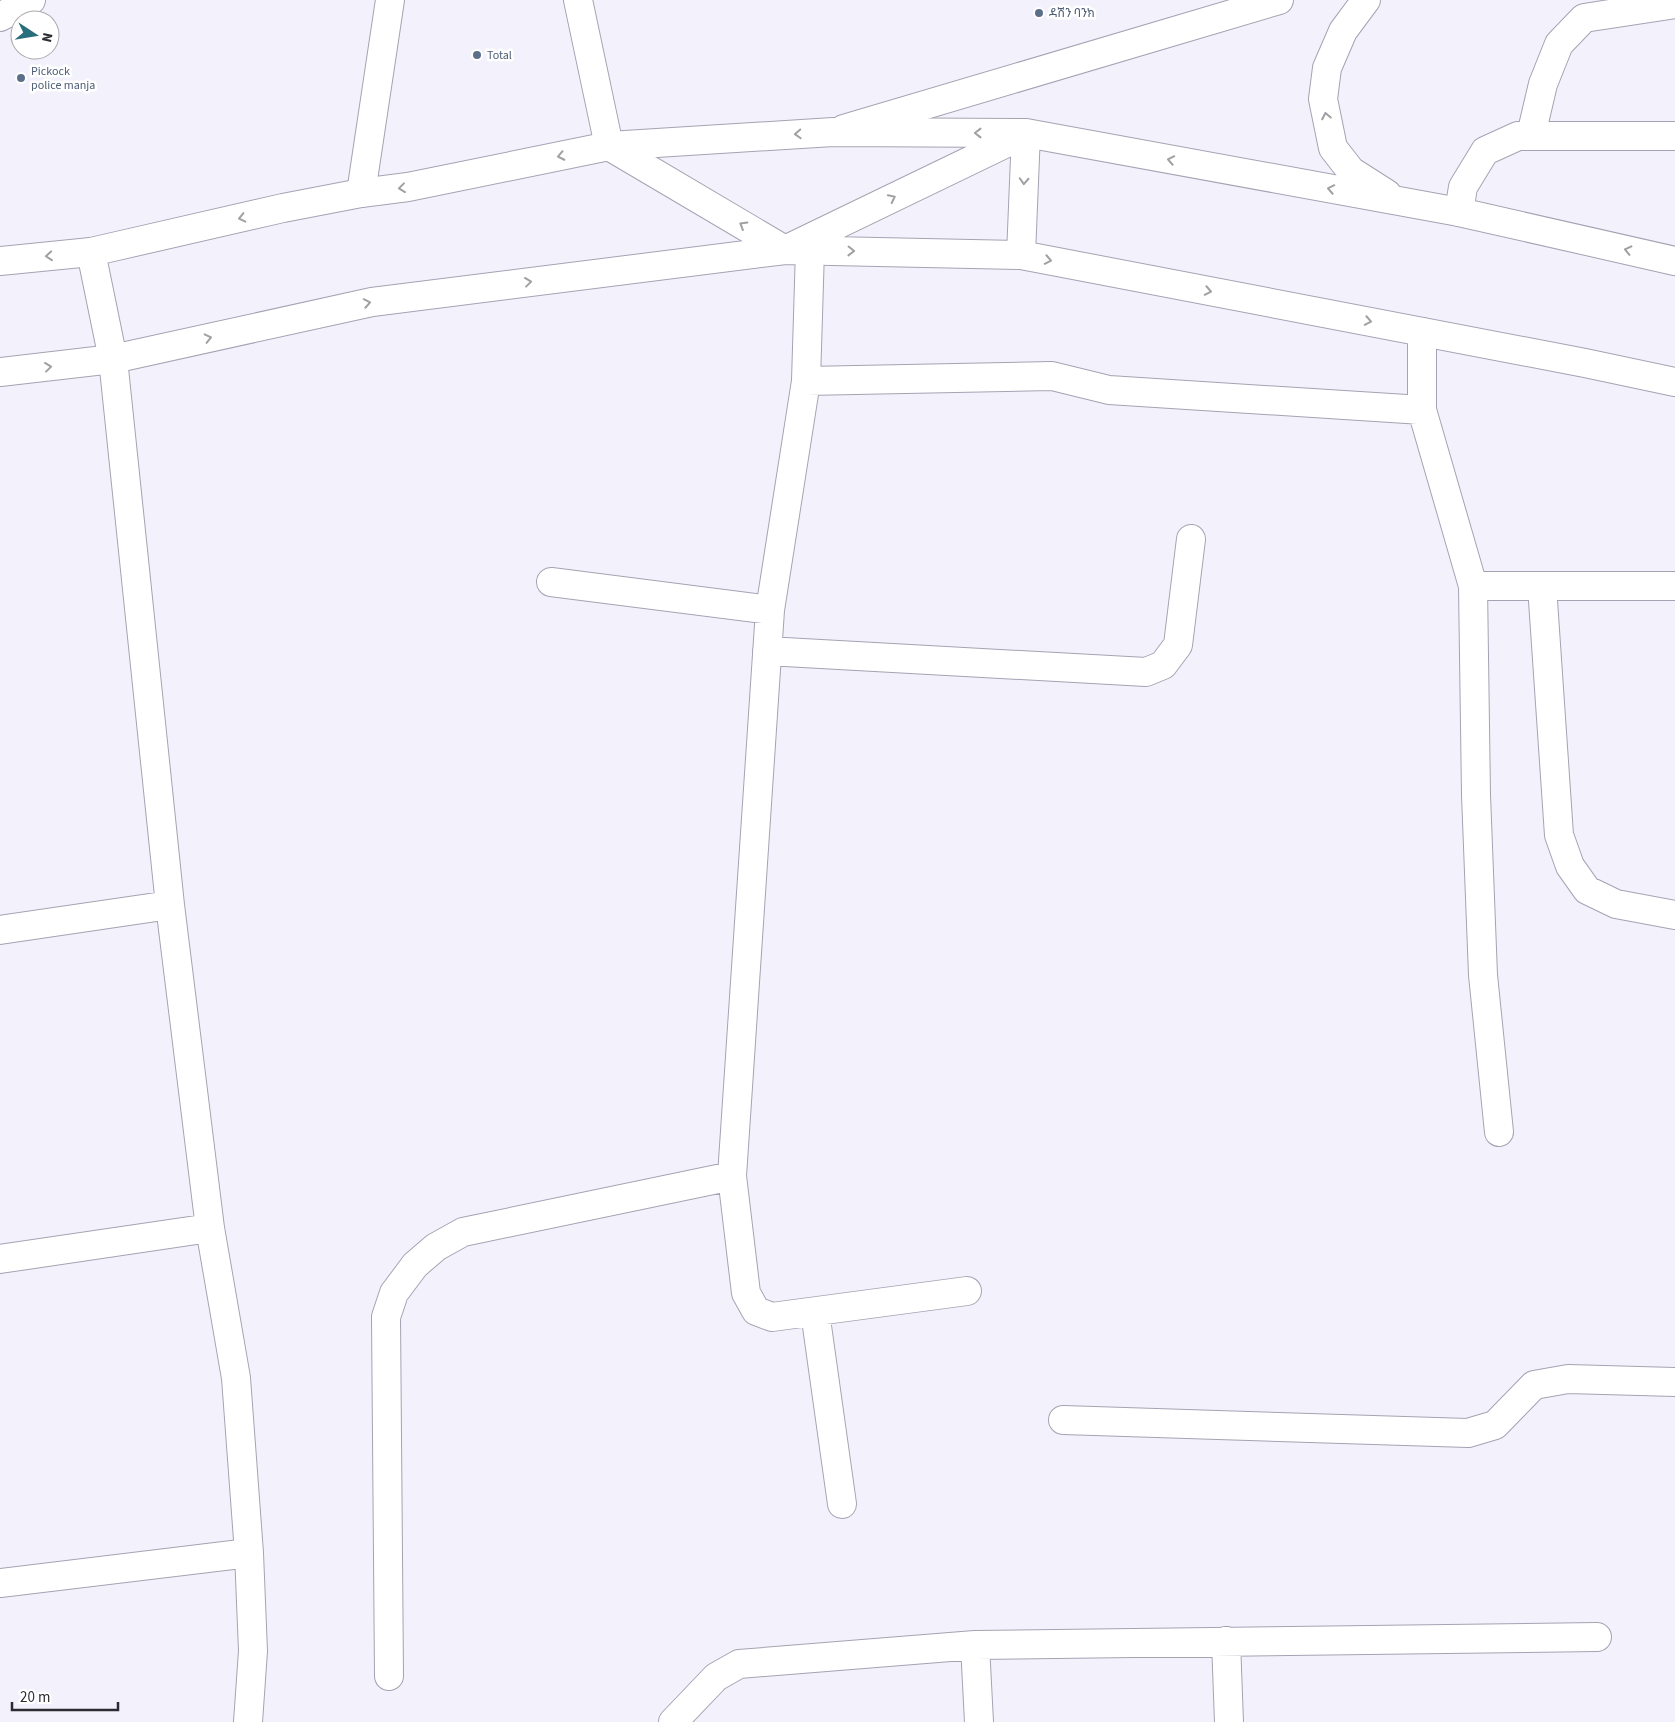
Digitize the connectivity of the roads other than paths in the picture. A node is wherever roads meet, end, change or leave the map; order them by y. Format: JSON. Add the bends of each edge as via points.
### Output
{"nodes":[{"id":1,"x":31,"y":0,"type":"edge"},
{"id":2,"x":390,"y":0,"type":"edge"},
{"id":3,"x":578,"y":0,"type":"edge"},
{"id":4,"x":1279,"y":0,"type":"edge"},
{"id":5,"x":1366,"y":0,"type":"edge"},
{"id":6,"x":1675,"y":4,"type":"edge"},
{"id":7,"x":1215,"y":9,"type":"edge"},
{"id":8,"x":0,"y":17,"type":"edge"},
{"id":9,"x":833,"y":132,"type":"junction"},
{"id":10,"x":1026,"y":133,"type":"junction"},
{"id":11,"x":1531,"y":135,"type":"junction"},
{"id":12,"x":1675,"y":136,"type":"edge"},
{"id":13,"x":609,"y":146,"type":"junction"},
{"id":14,"x":361,"y":193,"type":"junction"},
{"id":15,"x":1398,"y":202,"type":"junction"},
{"id":16,"x":1458,"y":212,"type":"junction"},
{"id":17,"x":797,"y":250,"type":"junction"},
{"id":18,"x":91,"y":252,"type":"junction"},
{"id":19,"x":1021,"y":255,"type":"junction"},
{"id":20,"x":0,"y":261,"type":"edge"},
{"id":21,"x":1675,"y":261,"type":"edge"},
{"id":22,"x":1422,"y":332,"type":"junction"},
{"id":23,"x":114,"y":359,"type":"junction"},
{"id":24,"x":0,"y":372,"type":"edge"},
{"id":25,"x":806,"y":381,"type":"junction"},
{"id":26,"x":1675,"y":382,"type":"edge"},
{"id":27,"x":1422,"y":410,"type":"junction"},
{"id":28,"x":1191,"y":539,"type":"dead end"},
{"id":29,"x":551,"y":582,"type":"dead end"},
{"id":30,"x":1473,"y":586,"type":"junction"},
{"id":31,"x":1542,"y":586,"type":"junction"},
{"id":32,"x":1675,"y":586,"type":"edge"},
{"id":33,"x":770,"y":610,"type":"junction"},
{"id":34,"x":767,"y":651,"type":"junction"},
{"id":35,"x":170,"y":905,"type":"junction"},
{"id":36,"x":1675,"y":915,"type":"edge"},
{"id":37,"x":0,"y":930,"type":"edge"},
{"id":38,"x":1498,"y":1132,"type":"dead end"},
{"id":39,"x":732,"y":1176,"type":"junction"},
{"id":40,"x":210,"y":1228,"type":"junction"},
{"id":41,"x":0,"y":1259,"type":"edge"},
{"id":42,"x":967,"y":1291,"type":"dead end"},
{"id":43,"x":815,"y":1312,"type":"junction"},
{"id":44,"x":1675,"y":1382,"type":"edge"},
{"id":45,"x":1063,"y":1420,"type":"dead end"},
{"id":46,"x":842,"y":1504,"type":"dead end"},
{"id":47,"x":249,"y":1553,"type":"junction"},
{"id":48,"x":0,"y":1583,"type":"edge"},
{"id":49,"x":1597,"y":1637,"type":"dead end"},
{"id":50,"x":1226,"y":1641,"type":"junction"},
{"id":51,"x":975,"y":1645,"type":"junction"},
{"id":52,"x":389,"y":1676,"type":"dead end"},
{"id":53,"x":248,"y":1722,"type":"edge"},
{"id":54,"x":673,"y":1722,"type":"edge"},
{"id":55,"x":978,"y":1722,"type":"edge"},
{"id":56,"x":1229,"y":1722,"type":"edge"}],
"edges":[{"from":1,"to":8,"type":"street"},
{"from":2,"to":14,"type":"street"},
{"from":3,"to":13,"type":"street"},
{"from":4,"to":7,"type":"street"},
{"from":15,"to":5,"type":"street","one_way":true,"via":[[1351,171],[1333,148],[1323,99],[1327,68],[1343,31]]},
{"from":6,"to":11,"type":"street","via":[[1584,18],[1559,44],[1543,84]]},
{"from":7,"to":9,"type":"street"},
{"from":10,"to":9,"type":"street","one_way":true},
{"from":9,"to":13,"type":"street","one_way":true},
{"from":15,"to":10,"type":"street","one_way":true},
{"from":17,"to":10,"type":"street","one_way":true},
{"from":10,"to":19,"type":"street","one_way":true},
{"from":11,"to":12,"type":"street"},
{"from":11,"to":16,"type":"street","via":[[1518,136],[1485,151],[1463,187]]},
{"from":13,"to":14,"type":"street","one_way":true,"via":[[408,187]]},
{"from":17,"to":13,"type":"street","one_way":true},
{"from":14,"to":18,"type":"street","one_way":true},
{"from":15,"to":16,"type":"street"},
{"from":21,"to":16,"type":"street","one_way":true},
{"from":17,"to":19,"type":"street","one_way":true},
{"from":23,"to":17,"type":"street","one_way":true,"via":[[372,302]]},
{"from":17,"to":25,"type":"street"},
{"from":18,"to":20,"type":"street","one_way":true},
{"from":18,"to":23,"type":"street"},
{"from":19,"to":22,"type":"street","one_way":true},
{"from":22,"to":26,"type":"street"},
{"from":22,"to":27,"type":"street"},
{"from":24,"to":23,"type":"street","one_way":true},
{"from":23,"to":35,"type":"street"},
{"from":25,"to":27,"type":"street","via":[[1052,376],[1109,390]]},
{"from":25,"to":33,"type":"street"},
{"from":27,"to":30,"type":"street"},
{"from":28,"to":34,"type":"street","via":[[1178,645],[1163,665],[1146,672]]},
{"from":29,"to":33,"type":"street"},
{"from":30,"to":31,"type":"street"},
{"from":30,"to":38,"type":"street","via":[[1483,975]]},
{"from":31,"to":32,"type":"street"},
{"from":31,"to":36,"type":"street","via":[[1559,835],[1570,866],[1587,890],[1616,904]]},
{"from":33,"to":34,"type":"street"},
{"from":34,"to":39,"type":"street"},
{"from":35,"to":37,"type":"street"},
{"from":35,"to":40,"type":"street"},
{"from":39,"to":43,"type":"street","via":[[749,1299],[756,1310],[772,1317]]},
{"from":39,"to":52,"type":"street","via":[[463,1232],[436,1247],[415,1265],[394,1293],[386,1317]]},
{"from":40,"to":41,"type":"street"},
{"from":40,"to":47,"type":"street","via":[[236,1378]]},
{"from":42,"to":43,"type":"street"},
{"from":43,"to":46,"type":"street"},
{"from":44,"to":45,"type":"street","via":[[1568,1379],[1534,1385],[1495,1425],[1468,1433]]},
{"from":47,"to":48,"type":"street"},
{"from":47,"to":53,"type":"street","via":[[253,1650]]},
{"from":49,"to":50,"type":"street"},
{"from":50,"to":51,"type":"street"},
{"from":50,"to":56,"type":"street"},
{"from":51,"to":54,"type":"street","via":[[739,1664],[716,1677]]},
{"from":51,"to":55,"type":"street"}]}
